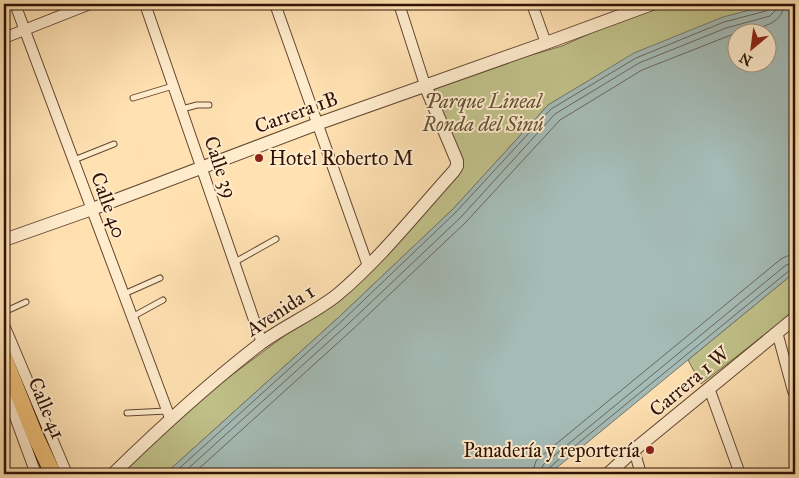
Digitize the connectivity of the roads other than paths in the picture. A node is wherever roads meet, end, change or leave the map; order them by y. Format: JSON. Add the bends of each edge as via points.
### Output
{"nodes":[{"id":1,"x":16,"y":4,"type":"edge"},
{"id":2,"x":90,"y":4,"type":"edge"},
{"id":3,"x":145,"y":4,"type":"edge"},
{"id":4,"x":275,"y":4,"type":"edge"},
{"id":5,"x":399,"y":4,"type":"edge"},
{"id":6,"x":532,"y":4,"type":"edge"},
{"id":7,"x":652,"y":4,"type":"edge"},
{"id":8,"x":25,"y":30,"type":"junction"},
{"id":9,"x":4,"y":38,"type":"edge"},
{"id":10,"x":546,"y":43,"type":"junction"},
{"id":11,"x":425,"y":85,"type":"junction"},
{"id":12,"x":174,"y":86,"type":"junction"},
{"id":13,"x":133,"y":98,"type":"dead end"},
{"id":14,"x":209,"y":105,"type":"dead end"},
{"id":15,"x":182,"y":109,"type":"junction"},
{"id":16,"x":317,"y":124,"type":"junction"},
{"id":17,"x":114,"y":144,"type":"dead end"},
{"id":18,"x":74,"y":160,"type":"junction"},
{"id":19,"x":202,"y":168,"type":"junction"},
{"id":20,"x":92,"y":209,"type":"junction"},
{"id":21,"x":276,"y":239,"type":"dead end"},
{"id":22,"x":4,"y":240,"type":"edge"},
{"id":23,"x":235,"y":262,"type":"junction"},
{"id":24,"x":368,"y":266,"type":"junction"},
{"id":25,"x":160,"y":278,"type":"dead end"},
{"id":26,"x":124,"y":294,"type":"junction"},
{"id":27,"x":163,"y":300,"type":"dead end"},
{"id":28,"x":26,"y":302,"type":"dead end"},
{"id":29,"x":4,"y":312,"type":"edge"},
{"id":30,"x":132,"y":317,"type":"junction"},
{"id":31,"x":795,"y":318,"type":"edge"},
{"id":32,"x":4,"y":325,"type":"edge"},
{"id":33,"x":777,"y":332,"type":"junction"},
{"id":34,"x":262,"y":343,"type":"junction"},
{"id":35,"x":4,"y":358,"type":"edge"},
{"id":36,"x":4,"y":387,"type":"edge"},
{"id":37,"x":709,"y":388,"type":"junction"},
{"id":38,"x":793,"y":390,"type":"dead end"},
{"id":39,"x":6,"y":402,"type":"edge"},
{"id":40,"x":126,"y":413,"type":"dead end"},
{"id":41,"x":169,"y":415,"type":"junction"},
{"id":42,"x":634,"y":450,"type":"junction"},
{"id":43,"x":36,"y":474,"type":"edge"},
{"id":44,"x":53,"y":474,"type":"edge"},
{"id":45,"x":67,"y":474,"type":"edge"},
{"id":46,"x":113,"y":474,"type":"edge"},
{"id":47,"x":608,"y":474,"type":"edge"},
{"id":48,"x":641,"y":474,"type":"edge"},
{"id":49,"x":740,"y":474,"type":"edge"}],
"edges":[{"from":1,"to":8,"type":"street","name":"Calle 40"},
{"from":2,"to":8,"type":"street"},
{"from":3,"to":12,"type":"street","name":"Calle 39"},
{"from":4,"to":16,"type":"street"},
{"from":5,"to":11,"type":"street"},
{"from":6,"to":10,"type":"street"},
{"from":7,"to":10,"type":"street","name":"Carrera 1B"},
{"from":8,"to":9,"type":"street"},
{"from":8,"to":18,"type":"street","name":"Calle 40"},
{"from":10,"to":11,"type":"street","name":"Carrera 1B"},
{"from":11,"to":16,"type":"street","name":"Carrera 1B"},
{"from":11,"to":24,"type":"street","name":"Avenida 1","via":[[457,166]]},
{"from":12,"to":13,"type":"lane"},
{"from":12,"to":15,"type":"street","name":"Calle 39"},
{"from":14,"to":15,"type":"lane"},
{"from":15,"to":19,"type":"street","name":"Calle 39"},
{"from":16,"to":19,"type":"street","name":"Carrera 1B"},
{"from":16,"to":24,"type":"street"},
{"from":17,"to":18,"type":"lane"},
{"from":18,"to":20,"type":"street","name":"Calle 40"},
{"from":19,"to":20,"type":"street","name":"Carrera 1B"},
{"from":19,"to":23,"type":"street","name":"Calle 39"},
{"from":20,"to":22,"type":"street","name":"Carrera 1B"},
{"from":20,"to":26,"type":"street","name":"Calle 40"},
{"from":21,"to":23,"type":"lane"},
{"from":23,"to":34,"type":"street","name":"Calle 39"},
{"from":24,"to":34,"type":"street","name":"Avenida 1","via":[[313,312]]},
{"from":25,"to":26,"type":"lane"},
{"from":26,"to":30,"type":"street","name":"Calle 40"},
{"from":27,"to":30,"type":"lane"},
{"from":28,"to":29,"type":"lane"},
{"from":30,"to":41,"type":"street","name":"Calle 40"},
{"from":31,"to":33,"type":"street","name":"Carrera 1 W"},
{"from":32,"to":45,"type":"street"},
{"from":33,"to":37,"type":"street","name":"Carrera 1 W"},
{"from":33,"to":38,"type":"street"},
{"from":34,"to":41,"type":"street","name":"Avenida 1"},
{"from":35,"to":44,"type":"main road","name":"Calle 41"},
{"from":36,"to":39,"type":"street"},
{"from":37,"to":42,"type":"street","name":"Carrera 1 W"},
{"from":37,"to":49,"type":"street"},
{"from":39,"to":43,"type":"street"},
{"from":40,"to":41,"type":"lane"},
{"from":41,"to":46,"type":"street","name":"Avenida 1"},
{"from":42,"to":47,"type":"street","name":"Carrera 1 W"},
{"from":42,"to":48,"type":"street"}]}
